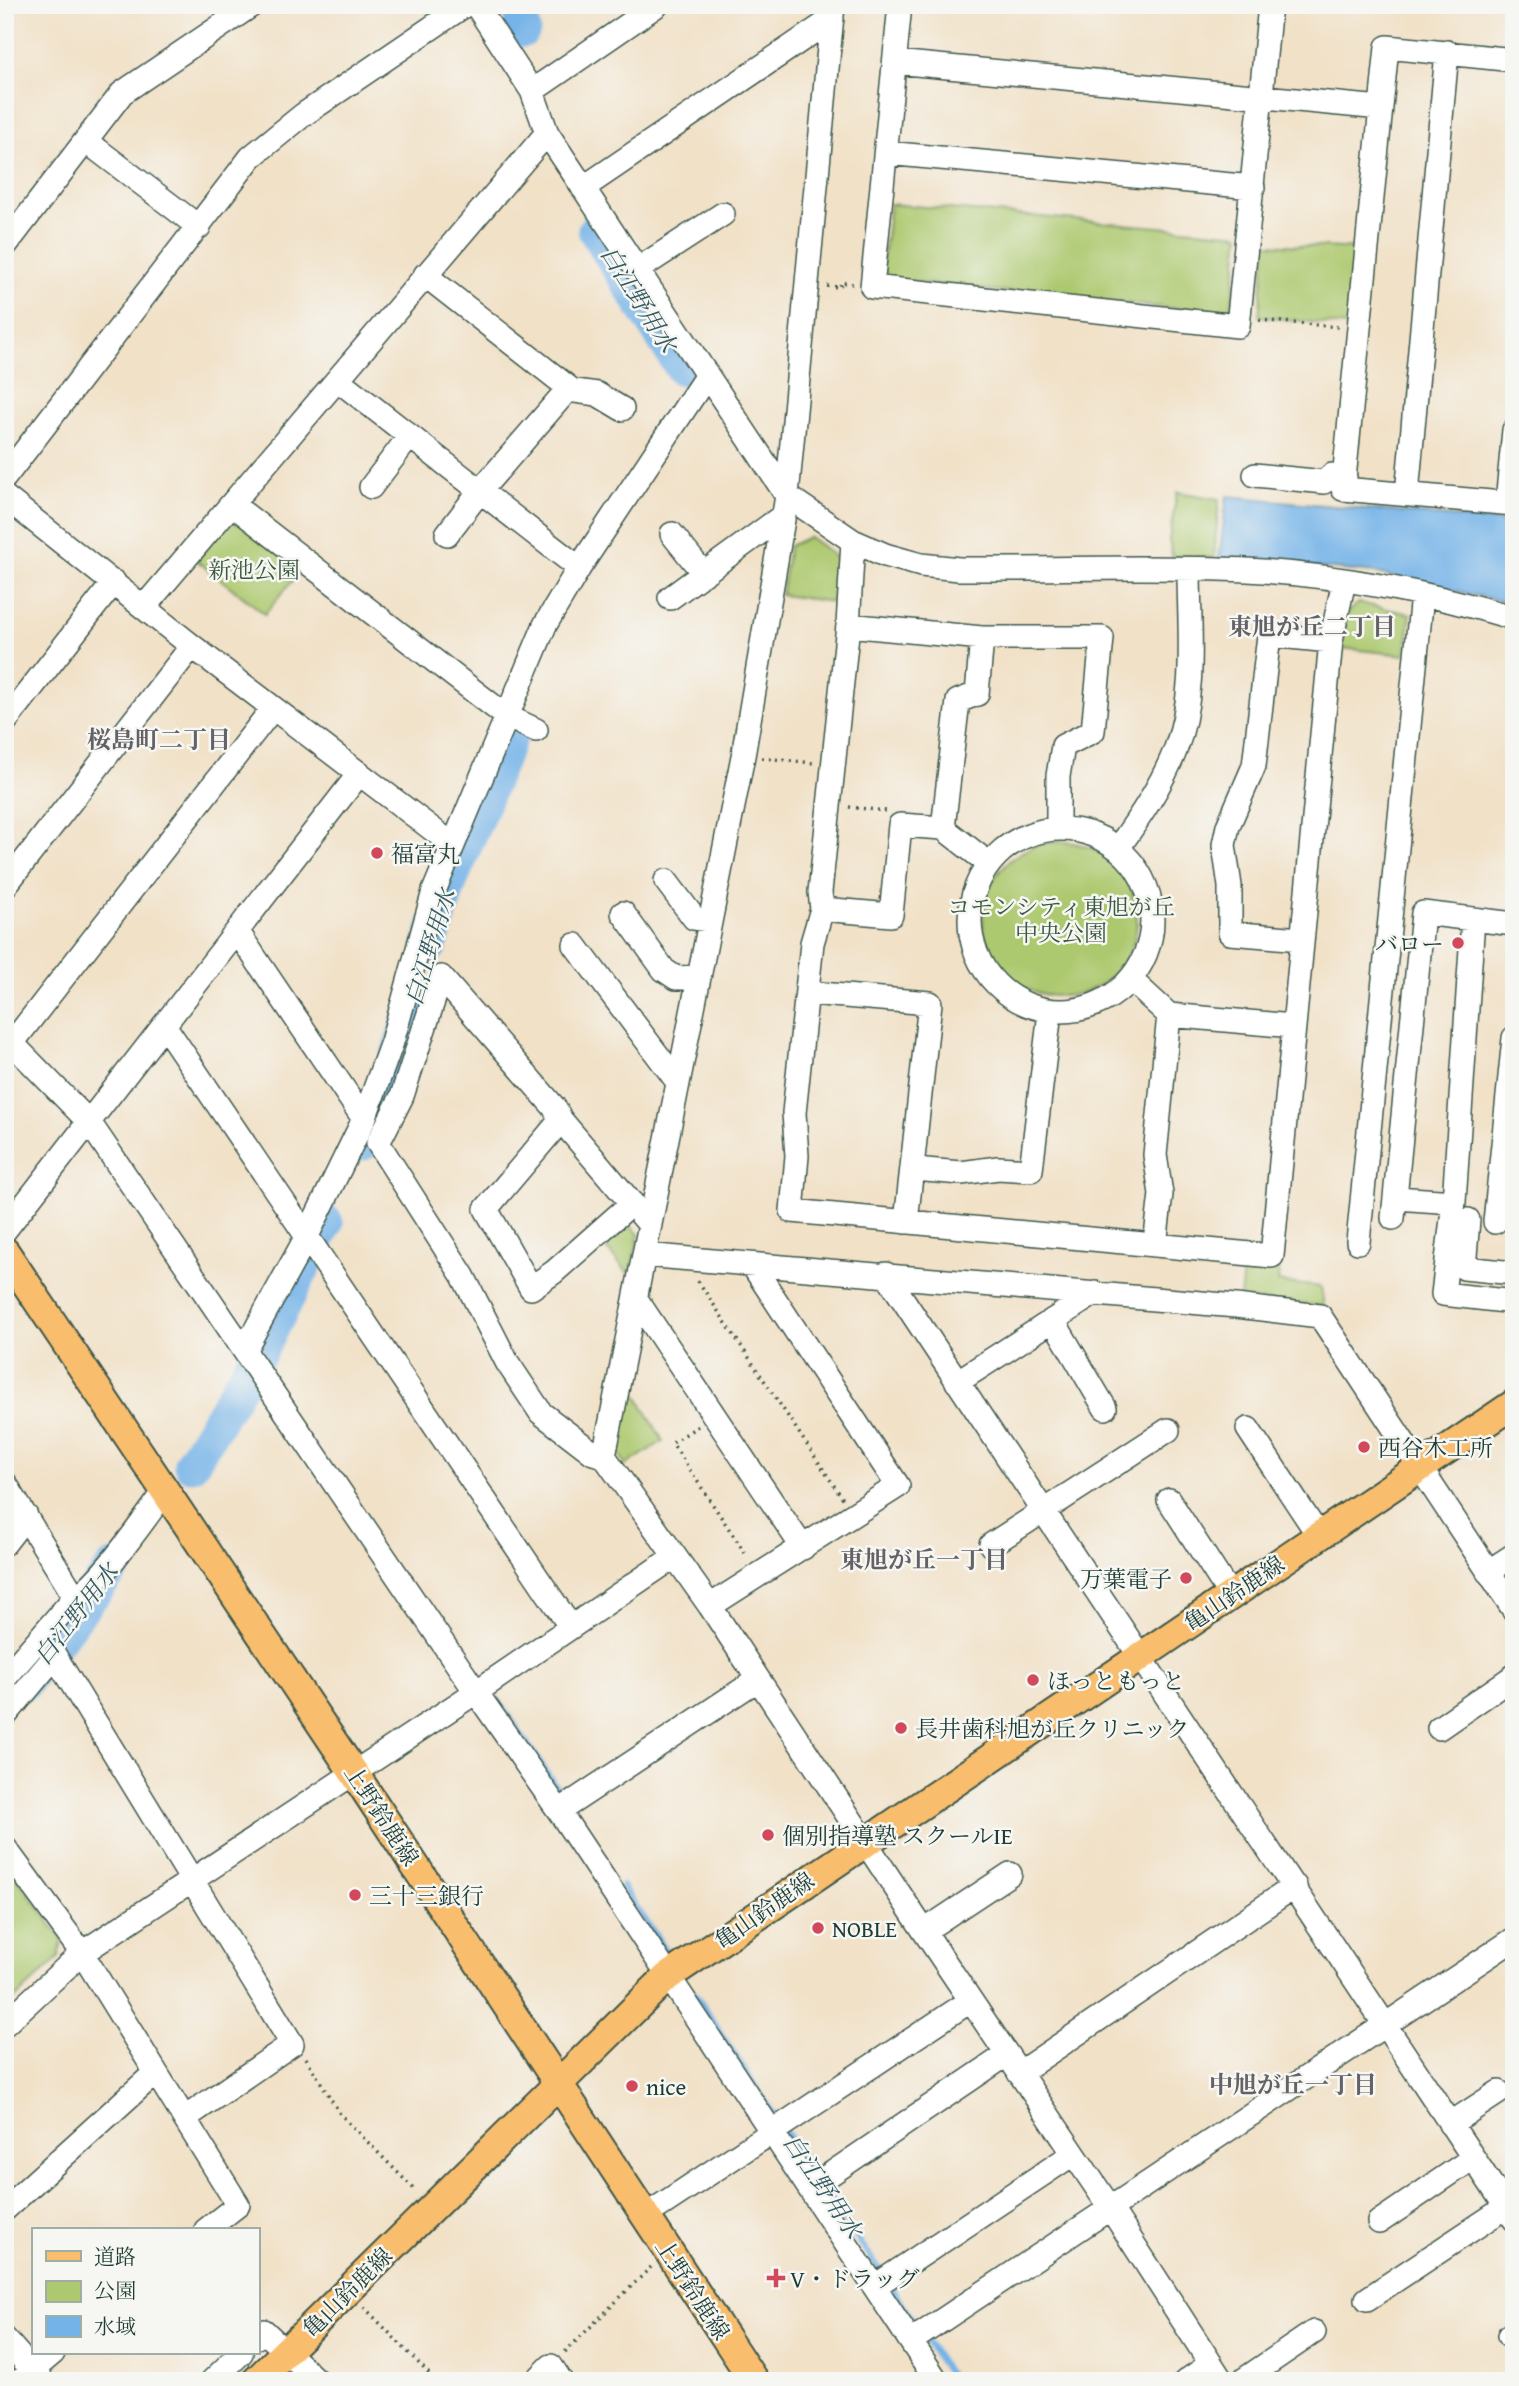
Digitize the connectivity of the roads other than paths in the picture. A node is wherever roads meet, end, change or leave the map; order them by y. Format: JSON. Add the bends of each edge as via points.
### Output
{"nodes":[{"id":1,"x":252,"y":5,"type":"edge"},
{"id":2,"x":465,"y":5,"type":"edge"},
{"id":3,"x":656,"y":5,"type":"edge"},
{"id":4,"x":900,"y":5,"type":"edge"},
{"id":5,"x":1264,"y":5,"type":"edge"},
{"id":6,"x":1270,"y":6,"type":"edge"},
{"id":7,"x":487,"y":11,"type":"edge"},
{"id":8,"x":833,"y":12,"type":"edge"},
{"id":9,"x":1447,"y":52,"type":"junction"},
{"id":10,"x":1514,"y":60,"type":"edge"},
{"id":11,"x":895,"y":62,"type":"junction"},
{"id":12,"x":531,"y":91,"type":"junction"},
{"id":13,"x":1262,"y":97,"type":"junction"},
{"id":14,"x":1381,"y":108,"type":"junction"},
{"id":15,"x":547,"y":133,"type":"junction"},
{"id":16,"x":86,"y":141,"type":"junction"},
{"id":17,"x":886,"y":153,"type":"junction"},
{"id":18,"x":1253,"y":187,"type":"junction"},
{"id":19,"x":583,"y":188,"type":"junction"},
{"id":20,"x":723,"y":214,"type":"dead end"},
{"id":21,"x":199,"y":227,"type":"junction"},
{"id":22,"x":5,"y":246,"type":"edge"},
{"id":23,"x":638,"y":270,"type":"junction"},
{"id":24,"x":425,"y":275,"type":"junction"},
{"id":25,"x":707,"y":375,"type":"junction"},
{"id":26,"x":338,"y":380,"type":"junction"},
{"id":27,"x":568,"y":390,"type":"junction"},
{"id":28,"x":622,"y":409,"type":"dead end"},
{"id":29,"x":1514,"y":430,"type":"edge"},
{"id":30,"x":409,"y":437,"type":"junction"},
{"id":31,"x":1255,"y":475,"type":"dead end"},
{"id":32,"x":5,"y":477,"type":"edge"},
{"id":33,"x":1345,"y":477,"type":"junction"},
{"id":34,"x":370,"y":486,"type":"dead end"},
{"id":35,"x":480,"y":491,"type":"junction"},
{"id":36,"x":1407,"y":494,"type":"junction"},
{"id":37,"x":5,"y":497,"type":"edge"},
{"id":38,"x":1510,"y":503,"type":"edge"},
{"id":39,"x":233,"y":505,"type":"junction"},
{"id":40,"x":785,"y":506,"type":"junction"},
{"id":41,"x":447,"y":534,"type":"dead end"},
{"id":42,"x":672,"y":534,"type":"dead end"},
{"id":43,"x":853,"y":541,"type":"junction"},
{"id":44,"x":579,"y":568,"type":"junction"},
{"id":45,"x":1189,"y":570,"type":"junction"},
{"id":46,"x":704,"y":574,"type":"junction"},
{"id":47,"x":1344,"y":581,"type":"junction"},
{"id":48,"x":114,"y":582,"type":"junction"},
{"id":49,"x":1422,"y":595,"type":"junction"},
{"id":50,"x":670,"y":598,"type":"dead end"},
{"id":51,"x":144,"y":607,"type":"junction"},
{"id":52,"x":1514,"y":618,"type":"edge"},
{"id":53,"x":848,"y":625,"type":"junction"},
{"id":54,"x":982,"y":638,"type":"junction"},
{"id":55,"x":1331,"y":641,"type":"junction"},
{"id":56,"x":192,"y":646,"type":"junction"},
{"id":57,"x":274,"y":708,"type":"junction"},
{"id":58,"x":508,"y":717,"type":"junction"},
{"id":59,"x":5,"y":722,"type":"edge"},
{"id":60,"x":536,"y":730,"type":"dead end"},
{"id":61,"x":359,"y":774,"type":"junction"},
{"id":62,"x":943,"y":828,"type":"junction"},
{"id":63,"x":1058,"y":829,"type":"junction"},
{"id":64,"x":453,"y":845,"type":"junction"},
{"id":65,"x":1118,"y":848,"type":"junction"},
{"id":66,"x":988,"y":863,"type":"junction"},
{"id":67,"x":666,"y":881,"type":"dead end"},
{"id":68,"x":5,"y":886,"type":"edge"},
{"id":69,"x":822,"y":909,"type":"junction"},
{"id":70,"x":623,"y":913,"type":"dead end"},
{"id":71,"x":1473,"y":919,"type":"junction"},
{"id":72,"x":709,"y":920,"type":"junction"},
{"id":73,"x":1514,"y":924,"type":"edge"},
{"id":74,"x":237,"y":931,"type":"junction"},
{"id":75,"x":1301,"y":939,"type":"junction"},
{"id":76,"x":575,"y":945,"type":"dead end"},
{"id":77,"x":698,"y":977,"type":"junction"},
{"id":78,"x":1131,"y":980,"type":"junction"},
{"id":79,"x":807,"y":993,"type":"junction"},
{"id":80,"x":1051,"y":1012,"type":"junction"},
{"id":81,"x":1169,"y":1015,"type":"junction"},
{"id":82,"x":164,"y":1026,"type":"junction"},
{"id":83,"x":1293,"y":1026,"type":"junction"},
{"id":84,"x":1514,"y":1038,"type":"edge"},
{"id":85,"x":9,"y":1039,"type":"edge"},
{"id":86,"x":677,"y":1081,"type":"junction"},
{"id":87,"x":364,"y":1119,"type":"junction"},
{"id":88,"x":561,"y":1120,"type":"junction"},
{"id":89,"x":89,"y":1122,"type":"junction"},
{"id":90,"x":914,"y":1169,"type":"junction"},
{"id":91,"x":632,"y":1203,"type":"junction"},
{"id":92,"x":1454,"y":1214,"type":"junction"},
{"id":93,"x":906,"y":1222,"type":"junction"},
{"id":94,"x":1505,"y":1223,"type":"edge"},
{"id":95,"x":650,"y":1225,"type":"junction"},
{"id":96,"x":5,"y":1230,"type":"edge"},
{"id":97,"x":306,"y":1238,"type":"junction"},
{"id":98,"x":1358,"y":1241,"type":"dead end"},
{"id":99,"x":1155,"y":1245,"type":"junction"},
{"id":100,"x":5,"y":1252,"type":"edge"},
{"id":101,"x":644,"y":1255,"type":"junction"},
{"id":102,"x":753,"y":1266,"type":"junction"},
{"id":103,"x":1514,"y":1273,"type":"edge"},
{"id":104,"x":886,"y":1274,"type":"junction"},
{"id":105,"x":1095,"y":1293,"type":"junction"},
{"id":106,"x":636,"y":1299,"type":"junction"},
{"id":107,"x":1514,"y":1302,"type":"edge"},
{"id":108,"x":1053,"y":1320,"type":"junction"},
{"id":109,"x":250,"y":1357,"type":"junction"},
{"id":110,"x":957,"y":1382,"type":"junction"},
{"id":111,"x":1514,"y":1404,"type":"edge"},
{"id":112,"x":1105,"y":1408,"type":"dead end"},
{"id":113,"x":1248,"y":1429,"type":"dead end"},
{"id":114,"x":1168,"y":1430,"type":"dead end"},
{"id":115,"x":604,"y":1456,"type":"junction"},
{"id":116,"x":1420,"y":1468,"type":"junction"},
{"id":117,"x":5,"y":1483,"type":"edge"},
{"id":118,"x":166,"y":1490,"type":"junction"},
{"id":119,"x":1169,"y":1500,"type":"dead end"},
{"id":120,"x":1044,"y":1511,"type":"junction"},
{"id":121,"x":26,"y":1516,"type":"junction"},
{"id":122,"x":1319,"y":1536,"type":"junction"},
{"id":123,"x":5,"y":1543,"type":"edge"},
{"id":124,"x":991,"y":1545,"type":"dead end"},
{"id":125,"x":803,"y":1548,"type":"junction"},
{"id":126,"x":1514,"y":1555,"type":"edge"},
{"id":127,"x":674,"y":1557,"type":"junction"},
{"id":128,"x":1488,"y":1572,"type":"junction"},
{"id":129,"x":1230,"y":1595,"type":"junction"},
{"id":130,"x":75,"y":1597,"type":"junction"},
{"id":131,"x":710,"y":1606,"type":"junction"},
{"id":132,"x":1514,"y":1610,"type":"edge"},
{"id":133,"x":570,"y":1626,"type":"junction"},
{"id":134,"x":1140,"y":1656,"type":"junction"},
{"id":135,"x":1514,"y":1675,"type":"edge"},
{"id":136,"x":5,"y":1678,"type":"edge"},
{"id":137,"x":757,"y":1680,"type":"junction"},
{"id":138,"x":476,"y":1692,"type":"junction"},
{"id":139,"x":5,"y":1716,"type":"edge"},
{"id":140,"x":1439,"y":1727,"type":"dead end"},
{"id":141,"x":354,"y":1773,"type":"junction"},
{"id":142,"x":559,"y":1811,"type":"junction"},
{"id":143,"x":864,"y":1841,"type":"junction"},
{"id":144,"x":5,"y":1848,"type":"edge"},
{"id":145,"x":1010,"y":1874,"type":"dead end"},
{"id":146,"x":194,"y":1880,"type":"junction"},
{"id":147,"x":1295,"y":1886,"type":"junction"},
{"id":148,"x":923,"y":1931,"type":"junction"},
{"id":149,"x":1514,"y":1939,"type":"edge"},
{"id":150,"x":82,"y":1953,"type":"junction"},
{"id":151,"x":667,"y":1977,"type":"junction"},
{"id":152,"x":971,"y":2001,"type":"junction"},
{"id":153,"x":1383,"y":2023,"type":"junction"},
{"id":154,"x":5,"y":2024,"type":"edge"},
{"id":155,"x":1012,"y":2064,"type":"junction"},
{"id":156,"x":155,"y":2073,"type":"junction"},
{"id":157,"x":558,"y":2083,"type":"junction"},
{"id":158,"x":1499,"y":2092,"type":"dead end"},
{"id":159,"x":185,"y":2118,"type":"junction"},
{"id":160,"x":1450,"y":2124,"type":"junction"},
{"id":161,"x":780,"y":2128,"type":"junction"},
{"id":162,"x":1073,"y":2154,"type":"junction"},
{"id":163,"x":1473,"y":2158,"type":"junction"},
{"id":164,"x":817,"y":2183,"type":"junction"},
{"id":165,"x":1111,"y":2209,"type":"junction"},
{"id":166,"x":5,"y":2210,"type":"edge"},
{"id":167,"x":1510,"y":2213,"type":"edge"},
{"id":168,"x":645,"y":2216,"type":"junction"},
{"id":169,"x":1379,"y":2222,"type":"dead end"},
{"id":170,"x":209,"y":2228,"type":"edge"},
{"id":171,"x":882,"y":2281,"type":"junction"},
{"id":172,"x":1367,"y":2299,"type":"dead end"},
{"id":173,"x":1314,"y":2333,"type":"dead end"},
{"id":174,"x":259,"y":2335,"type":"edge"},
{"id":175,"x":919,"y":2336,"type":"junction"},
{"id":176,"x":5,"y":2339,"type":"edge"},
{"id":177,"x":52,"y":2354,"type":"edge"},
{"id":178,"x":240,"y":2354,"type":"edge"},
{"id":179,"x":289,"y":2371,"type":"edge"},
{"id":180,"x":1217,"y":2373,"type":"edge"},
{"id":181,"x":32,"y":2377,"type":"edge"},
{"id":182,"x":212,"y":2381,"type":"edge"},
{"id":183,"x":754,"y":2381,"type":"edge"},
{"id":184,"x":937,"y":2381,"type":"edge"},
{"id":185,"x":1186,"y":2381,"type":"edge"},
{"id":186,"x":1242,"y":2381,"type":"edge"}],
"edges":[{"from":1,"to":16,"type":"street","via":[[122,93]]},
{"from":2,"to":21,"type":"street","via":[[270,139]]},
{"from":3,"to":12,"type":"street"},
{"from":4,"to":11,"type":"street"},
{"from":5,"to":6,"type":"street"},
{"from":6,"to":13,"type":"street"},
{"from":7,"to":12,"type":"street"},
{"from":8,"to":19,"type":"street"},
{"from":8,"to":40,"type":"street"},
{"from":9,"to":10,"type":"street"},
{"from":9,"to":14,"type":"street","via":[[1387,47]]},
{"from":9,"to":36,"type":"street"},
{"from":11,"to":13,"type":"street"},
{"from":11,"to":17,"type":"street"},
{"from":12,"to":15,"type":"street"},
{"from":13,"to":14,"type":"street"},
{"from":13,"to":18,"type":"street"},
{"from":14,"to":33,"type":"street"},
{"from":15,"to":19,"type":"street"},
{"from":15,"to":24,"type":"street"},
{"from":16,"to":21,"type":"street"},
{"from":16,"to":22,"type":"street"},
{"from":17,"to":18,"type":"street"},
{"from":17,"to":18,"type":"street","via":[[872,287],[1238,326]]},
{"from":19,"to":23,"type":"street"},
{"from":20,"to":23,"type":"street"},
{"from":21,"to":32,"type":"street"},
{"from":23,"to":25,"type":"street"},
{"from":24,"to":26,"type":"street"},
{"from":24,"to":27,"type":"street"},
{"from":25,"to":40,"type":"street"},
{"from":25,"to":44,"type":"street"},
{"from":26,"to":30,"type":"street"},
{"from":26,"to":39,"type":"street"},
{"from":27,"to":28,"type":"street","via":[[597,394]]},
{"from":27,"to":35,"type":"street"},
{"from":29,"to":38,"type":"street"},
{"from":30,"to":34,"type":"street"},
{"from":30,"to":35,"type":"street"},
{"from":31,"to":33,"type":"street","via":[[1324,482],[1332,475]]},
{"from":33,"to":36,"type":"street","via":[[1343,489]]},
{"from":35,"to":41,"type":"street"},
{"from":35,"to":44,"type":"street"},
{"from":36,"to":38,"type":"street"},
{"from":37,"to":48,"type":"street"},
{"from":39,"to":51,"type":"street"},
{"from":39,"to":58,"type":"street"},
{"from":40,"to":43,"type":"street"},
{"from":40,"to":46,"type":"street"},
{"from":40,"to":72,"type":"street","via":[[743,756]]},
{"from":42,"to":46,"type":"street"},
{"from":43,"to":45,"type":"street","via":[[921,565],[959,569]]},
{"from":43,"to":53,"type":"street"},
{"from":44,"to":58,"type":"street","via":[[545,625]]},
{"from":45,"to":47,"type":"street","via":[[1246,570]]},
{"from":45,"to":65,"type":"street","via":[[1188,693],[1182,727],[1150,803]]},
{"from":46,"to":50,"type":"street"},
{"from":47,"to":49,"type":"street"},
{"from":47,"to":55,"type":"street"},
{"from":48,"to":51,"type":"street"},
{"from":48,"to":59,"type":"street"},
{"from":49,"to":52,"type":"street"},
{"from":49,"to":98,"type":"street"},
{"from":51,"to":56,"type":"street"},
{"from":53,"to":54,"type":"street"},
{"from":53,"to":69,"type":"street","via":[[820,892]]},
{"from":54,"to":62,"type":"street","via":[[977,694],[958,701]]},
{"from":54,"to":63,"type":"street","via":[[1102,638],[1093,731],[1063,746]]},
{"from":55,"to":75,"type":"street"},
{"from":55,"to":75,"type":"street","via":[[1269,635],[1254,766],[1224,845],[1230,933]]},
{"from":56,"to":57,"type":"street"},
{"from":56,"to":68,"type":"street"},
{"from":57,"to":61,"type":"street"},
{"from":57,"to":85,"type":"street"},
{"from":58,"to":60,"type":"street"},
{"from":58,"to":64,"type":"street"},
{"from":61,"to":64,"type":"street"},
{"from":61,"to":74,"type":"street"},
{"from":62,"to":66,"type":"street"},
{"from":62,"to":69,"type":"street","via":[[900,825],[891,915]]},
{"from":63,"to":65,"type":"street","via":[[1100,837]]},
{"from":63,"to":66,"type":"street","via":[[1020,839]]},
{"from":64,"to":87,"type":"street","via":[[434,891],[393,1042]]},
{"from":65,"to":78,"type":"street","via":[[1139,874],[1152,911],[1146,952]]},
{"from":66,"to":80,"type":"street","via":[[971,907],[970,938],[977,959],[1007,993]]},
{"from":67,"to":72,"type":"street","via":[[694,918]]},
{"from":69,"to":79,"type":"street","via":[[812,943]]},
{"from":70,"to":77,"type":"street","via":[[664,970],[676,978]]},
{"from":71,"to":73,"type":"street"},
{"from":71,"to":92,"type":"street"},
{"from":71,"to":92,"type":"street","via":[[1423,914],[1394,1208]]},
{"from":72,"to":77,"type":"street"},
{"from":74,"to":82,"type":"street"},
{"from":74,"to":87,"type":"street"},
{"from":75,"to":83,"type":"street"},
{"from":76,"to":86,"type":"street"},
{"from":77,"to":86,"type":"street"},
{"from":78,"to":80,"type":"street","via":[[1096,1003]]},
{"from":78,"to":81,"type":"street"},
{"from":79,"to":90,"type":"street","via":[[930,1003]]},
{"from":79,"to":93,"type":"street","via":[[794,1112],[797,1156],[792,1211]]},
{"from":80,"to":90,"type":"street","via":[[1031,1170],[961,1173]]},
{"from":81,"to":83,"type":"street"},
{"from":81,"to":99,"type":"street","via":[[1155,1155],[1161,1194]]},
{"from":82,"to":89,"type":"street"},
{"from":82,"to":97,"type":"street"},
{"from":83,"to":99,"type":"street","via":[[1272,1256]]},
{"from":84,"to":94,"type":"street"},
{"from":85,"to":89,"type":"street"},
{"from":86,"to":95,"type":"street"},
{"from":87,"to":97,"type":"street"},
{"from":88,"to":91,"type":"street"},
{"from":88,"to":91,"type":"street","via":[[486,1209],[531,1289]]},
{"from":88,"to":115,"type":"street","via":[[439,968],[402,1096],[378,1143],[463,1276],[541,1413],[593,1453]]},
{"from":89,"to":96,"type":"street"},
{"from":89,"to":109,"type":"street"},
{"from":90,"to":93,"type":"street"},
{"from":91,"to":95,"type":"street"},
{"from":92,"to":94,"type":"street"},
{"from":92,"to":103,"type":"street","via":[[1464,1268]]},
{"from":92,"to":107,"type":"street","via":[[1443,1294]]},
{"from":93,"to":99,"type":"street"},
{"from":95,"to":101,"type":"street"},
{"from":97,"to":109,"type":"street"},
{"from":97,"to":133,"type":"street"},
{"from":100,"to":118,"type":"main road","name":"上野鈴鹿線"},
{"from":101,"to":102,"type":"street"},
{"from":101,"to":106,"type":"street"},
{"from":102,"to":104,"type":"street"},
{"from":102,"to":125,"type":"street","via":[[898,1486]]},
{"from":104,"to":105,"type":"street"},
{"from":104,"to":110,"type":"street"},
{"from":105,"to":108,"type":"street"},
{"from":105,"to":116,"type":"street","via":[[1320,1316]]},
{"from":106,"to":115,"type":"street"},
{"from":106,"to":125,"type":"street"},
{"from":108,"to":110,"type":"street"},
{"from":108,"to":112,"type":"street"},
{"from":109,"to":138,"type":"street"},
{"from":110,"to":120,"type":"street"},
{"from":111,"to":116,"type":"main road","name":"亀山鈴鹿線"},
{"from":113,"to":122,"type":"street"},
{"from":114,"to":120,"type":"street"},
{"from":115,"to":127,"type":"street"},
{"from":116,"to":122,"type":"main road","name":"亀山鈴鹿線"},
{"from":116,"to":128,"type":"street"},
{"from":117,"to":121,"type":"street"},
{"from":118,"to":130,"type":"street","via":[[111,1561]]},
{"from":118,"to":141,"type":"main road","name":"上野鈴鹿線"},
{"from":119,"to":129,"type":"street"},
{"from":120,"to":124,"type":"street"},
{"from":120,"to":134,"type":"street"},
{"from":121,"to":123,"type":"street"},
{"from":121,"to":130,"type":"street"},
{"from":122,"to":129,"type":"main road","name":"亀山鈴鹿線"},
{"from":125,"to":131,"type":"street"},
{"from":126,"to":128,"type":"street"},
{"from":127,"to":131,"type":"street"},
{"from":127,"to":133,"type":"street"},
{"from":128,"to":132,"type":"street"},
{"from":129,"to":134,"type":"main road","name":"亀山鈴鹿線"},
{"from":130,"to":136,"type":"street"},
{"from":131,"to":137,"type":"street"},
{"from":133,"to":138,"type":"street"},
{"from":134,"to":143,"type":"main road","name":"亀山鈴鹿線"},
{"from":134,"to":147,"type":"street"},
{"from":135,"to":140,"type":"street"},
{"from":137,"to":142,"type":"street"},
{"from":137,"to":143,"type":"street"},
{"from":138,"to":141,"type":"street"},
{"from":138,"to":142,"type":"street"},
{"from":139,"to":146,"type":"street","via":[[55,1656]]},
{"from":141,"to":146,"type":"street"},
{"from":141,"to":157,"type":"main road","name":"上野鈴鹿線"},
{"from":142,"to":151,"type":"street"},
{"from":143,"to":148,"type":"street"},
{"from":143,"to":151,"type":"main road","name":"亀山鈴鹿線"},
{"from":144,"to":150,"type":"street"},
{"from":145,"to":148,"type":"street"},
{"from":146,"to":150,"type":"street"},
{"from":146,"to":159,"type":"street","via":[[292,2045]]},
{"from":147,"to":153,"type":"street"},
{"from":147,"to":155,"type":"street"},
{"from":148,"to":152,"type":"street"},
{"from":149,"to":153,"type":"street"},
{"from":150,"to":154,"type":"street"},
{"from":150,"to":156,"type":"street"},
{"from":151,"to":157,"type":"main road","name":"亀山鈴鹿線"},
{"from":151,"to":161,"type":"street"},
{"from":152,"to":155,"type":"street"},
{"from":152,"to":161,"type":"street"},
{"from":153,"to":160,"type":"street"},
{"from":153,"to":165,"type":"street"},
{"from":155,"to":162,"type":"street"},
{"from":155,"to":164,"type":"street"},
{"from":156,"to":159,"type":"street"},
{"from":156,"to":166,"type":"street"},
{"from":157,"to":168,"type":"main road","name":"上野鈴鹿線"},
{"from":157,"to":179,"type":"main road","name":"亀山鈴鹿線"},
{"from":158,"to":160,"type":"street"},
{"from":159,"to":170,"type":"street","via":[[238,2205]]},
{"from":160,"to":163,"type":"street"},
{"from":161,"to":164,"type":"street"},
{"from":161,"to":168,"type":"street"},
{"from":162,"to":165,"type":"street"},
{"from":162,"to":171,"type":"street"},
{"from":163,"to":167,"type":"street"},
{"from":163,"to":169,"type":"street"},
{"from":164,"to":171,"type":"street"},
{"from":165,"to":175,"type":"street"},
{"from":165,"to":180,"type":"street"},
{"from":167,"to":172,"type":"street"},
{"from":168,"to":183,"type":"main road","name":"上野鈴鹿線"},
{"from":171,"to":175,"type":"street"},
{"from":173,"to":186,"type":"street"},
{"from":174,"to":179,"type":"street","via":[[264,2330]]},
{"from":175,"to":184,"type":"street"},
{"from":176,"to":181,"type":"street"},
{"from":177,"to":181,"type":"street"},
{"from":178,"to":182,"type":"street"},
{"from":180,"to":185,"type":"street"}]}
